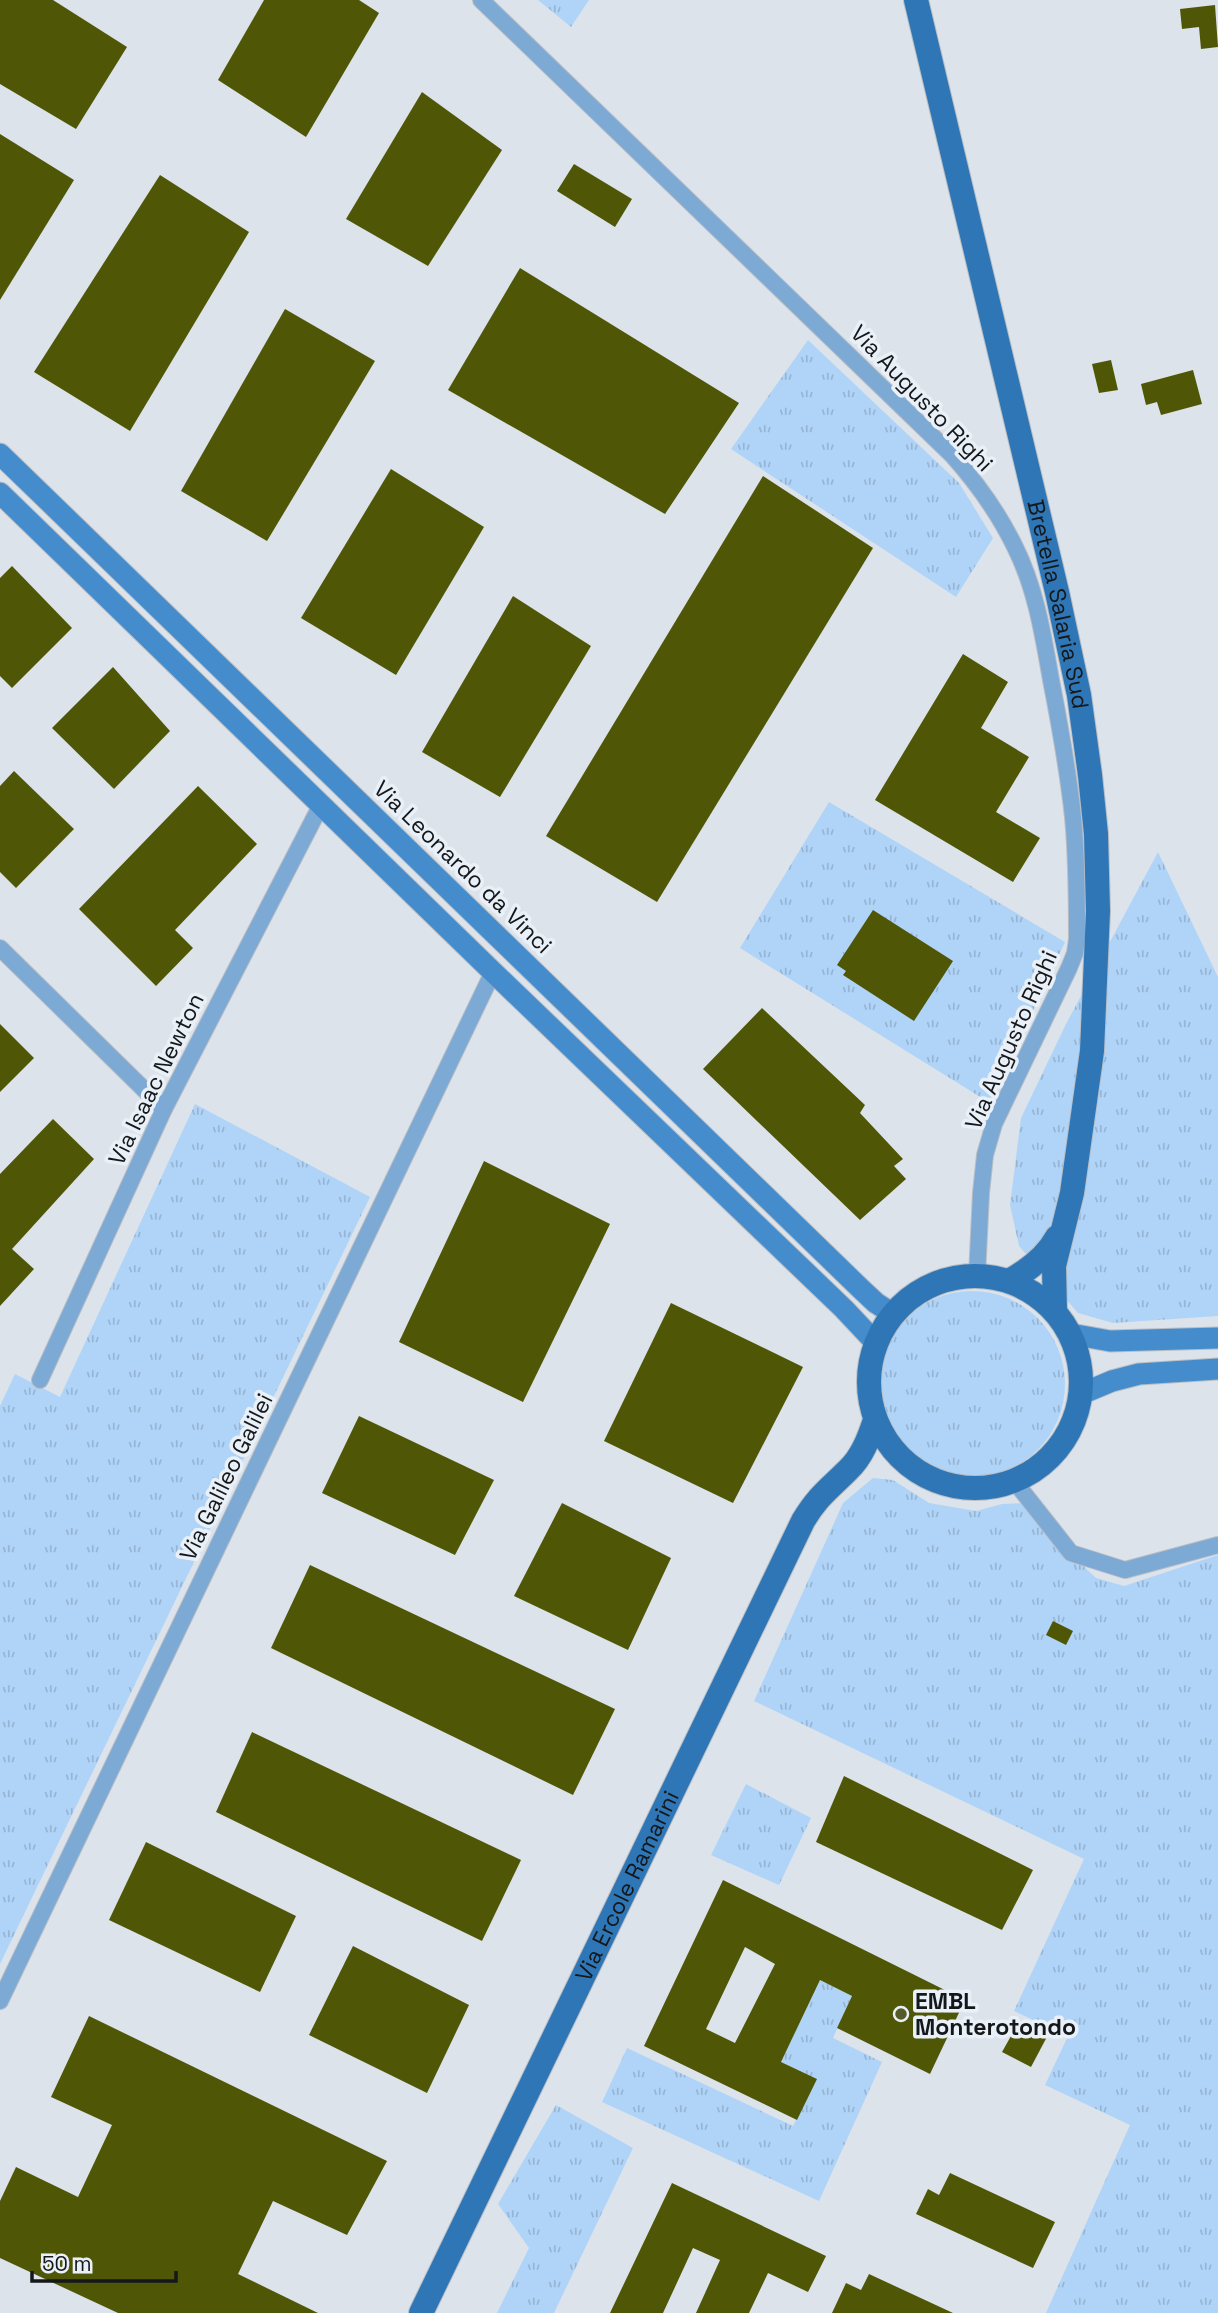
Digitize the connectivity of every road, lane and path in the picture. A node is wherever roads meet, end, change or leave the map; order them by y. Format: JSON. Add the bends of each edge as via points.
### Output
{"nodes":[{"id":1,"x":481,"y":0,"type":"edge"},
{"id":2,"x":916,"y":0,"type":"edge"},
{"id":3,"x":0,"y":454,"type":"edge"},
{"id":4,"x":0,"y":493,"type":"edge"},
{"id":5,"x":322,"y":803,"type":"junction"},
{"id":6,"x":0,"y":948,"type":"edge"},
{"id":7,"x":493,"y":972,"type":"junction"},
{"id":8,"x":164,"y":1109,"type":"junction"},
{"id":9,"x":1064,"y":1220,"type":"junction"},
{"id":10,"x":978,"y":1276,"type":"junction"},
{"id":11,"x":1009,"y":1281,"type":"junction"},
{"id":12,"x":1055,"y":1311,"type":"junction"},
{"id":13,"x":893,"y":1314,"type":"junction"},
{"id":14,"x":1070,"y":1334,"type":"junction"},
{"id":15,"x":1218,"y":1338,"type":"edge"},
{"id":16,"x":876,"y":1343,"type":"junction"},
{"id":17,"x":1218,"y":1369,"type":"edge"},
{"id":18,"x":40,"y":1380,"type":"dead end"},
{"id":19,"x":1082,"y":1394,"type":"junction"},
{"id":20,"x":874,"y":1420,"type":"junction"},
{"id":21,"x":906,"y":1465,"type":"junction"},
{"id":22,"x":849,"y":1470,"type":"junction"},
{"id":23,"x":1015,"y":1482,"type":"junction"},
{"id":24,"x":1218,"y":1545,"type":"edge"},
{"id":25,"x":0,"y":2001,"type":"edge"},
{"id":26,"x":421,"y":2313,"type":"edge"}],
"edges":[{"from":1,"to":10,"type":"street","name":"Via Augusto Righi","via":[[952,455],[1016,547],[1036,600],[1068,780],[1077,939],[1069,968],[994,1124],[985,1155]]},
{"from":2,"to":9,"type":"main road","name":"Bretella Salaria Sud","via":[[1057,592],[1090,775],[1098,911],[1092,1051]]},
{"from":3,"to":13,"type":"main road","name":"Via Leonardo da Vinci","via":[[876,1303]]},
{"from":4,"to":5,"type":"main road"},
{"from":5,"to":7,"type":"main road"},
{"from":5,"to":8,"type":"street","name":"Via Isaac Newton"},
{"from":6,"to":8,"type":"street"},
{"from":7,"to":16,"type":"main road"},
{"from":7,"to":25,"type":"street","name":"Via Galileo Galilei"},
{"from":8,"to":18,"type":"street","name":"Via Isaac Newton"},
{"from":9,"to":11,"type":"main road","name":"Bretella Salaria Sud","via":[[1040,1260]]},
{"from":9,"to":12,"type":"main road","name":"Bretella Salaria Sud","via":[[1054,1266]]},
{"from":10,"to":11,"type":"main road"},
{"from":10,"to":13,"type":"main road","via":[[949,1279],[918,1292]]},
{"from":11,"to":12,"type":"main road","via":[[1034,1293]]},
{"from":12,"to":14,"type":"main road"},
{"from":13,"to":16,"type":"main road"},
{"from":14,"to":15,"type":"main road","via":[[1110,1340]]},
{"from":14,"to":19,"type":"main road","via":[[1080,1363]]},
{"from":16,"to":20,"type":"main road","via":[[869,1368]]},
{"from":17,"to":19,"type":"main road","via":[[1139,1374]]},
{"from":19,"to":23,"type":"main road","via":[[1060,1447],[1040,1467]]},
{"from":20,"to":21,"type":"main road"},
{"from":20,"to":22,"type":"main road","name":"Via Ercole Ramarini"},
{"from":21,"to":22,"type":"main road","name":"Via Ercole Ramarini","via":[[887,1462]]},
{"from":21,"to":23,"type":"main road","via":[[931,1480],[958,1488],[987,1489]]},
{"from":22,"to":26,"type":"main road","name":"Via Ercole Ramarini","via":[[818,1498],[803,1521]]},
{"from":23,"to":24,"type":"street","via":[[1071,1553],[1125,1570]]}]}
